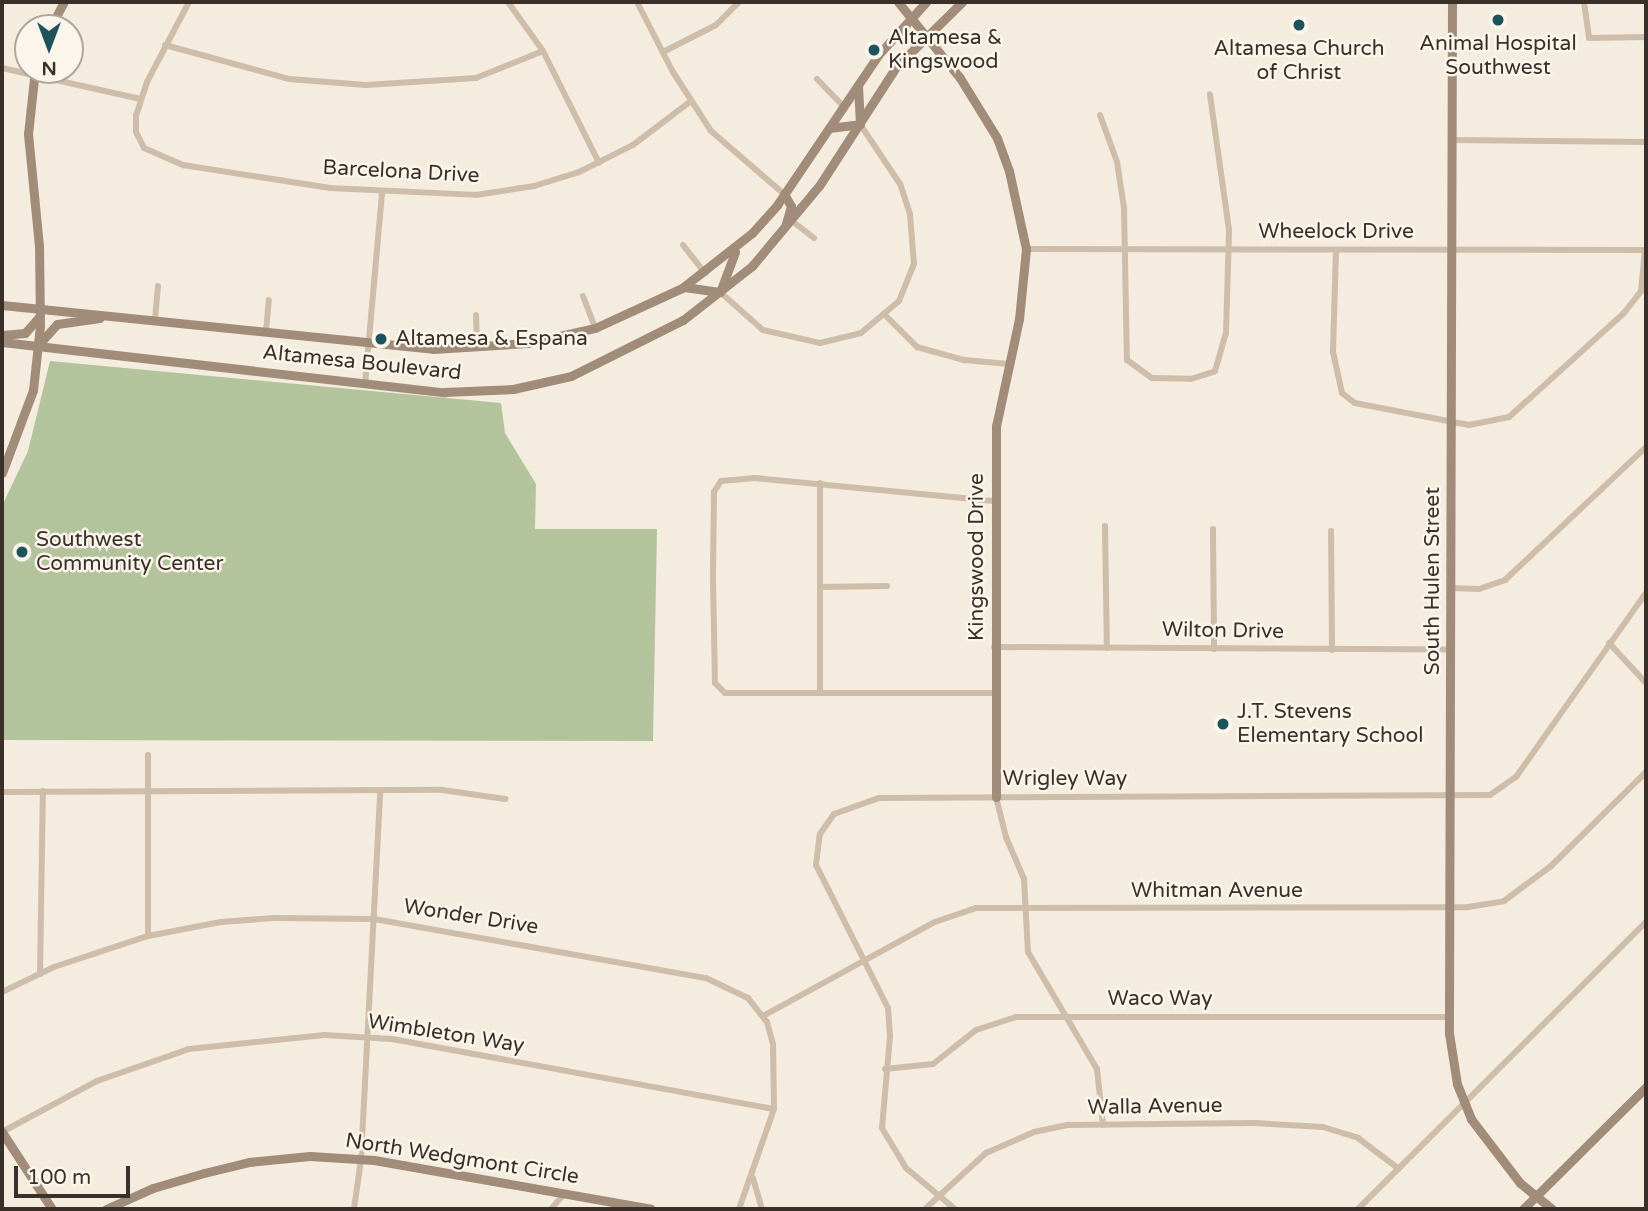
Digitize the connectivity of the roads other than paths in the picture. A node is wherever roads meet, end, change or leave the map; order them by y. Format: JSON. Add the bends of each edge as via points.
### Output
{"nodes":[{"id":1,"x":189,"y":2,"type":"edge"},
{"id":2,"x":508,"y":2,"type":"edge"},
{"id":3,"x":637,"y":2,"type":"edge"},
{"id":4,"x":739,"y":2,"type":"edge"},
{"id":5,"x":898,"y":2,"type":"edge"},
{"id":6,"x":926,"y":2,"type":"edge"},
{"id":7,"x":962,"y":2,"type":"edge"},
{"id":8,"x":1452,"y":2,"type":"edge"},
{"id":9,"x":1584,"y":2,"type":"edge"},
{"id":10,"x":911,"y":17,"type":"junction"},
{"id":11,"x":926,"y":34,"type":"junction"},
{"id":12,"x":1646,"y":37,"type":"edge"},
{"id":13,"x":165,"y":45,"type":"junction"},
{"id":14,"x":542,"y":51,"type":"junction"},
{"id":15,"x":663,"y":52,"type":"junction"},
{"id":16,"x":817,"y":79,"type":"dead end"},
{"id":17,"x":859,"y":82,"type":"junction"},
{"id":18,"x":34,"y":84,"type":"edge"},
{"id":19,"x":82,"y":84,"type":"edge"},
{"id":20,"x":1210,"y":94,"type":"dead end"},
{"id":21,"x":141,"y":99,"type":"junction"},
{"id":22,"x":691,"y":101,"type":"junction"},
{"id":23,"x":843,"y":106,"type":"junction"},
{"id":24,"x":1100,"y":116,"type":"dead end"},
{"id":25,"x":860,"y":124,"type":"junction"},
{"id":26,"x":829,"y":128,"type":"junction"},
{"id":27,"x":1452,"y":140,"type":"junction"},
{"id":28,"x":1646,"y":142,"type":"edge"},
{"id":29,"x":599,"y":163,"type":"junction"},
{"id":30,"x":382,"y":192,"type":"junction"},
{"id":31,"x":814,"y":192,"type":"junction"},
{"id":32,"x":784,"y":194,"type":"junction"},
{"id":33,"x":792,"y":220,"type":"junction"},
{"id":34,"x":782,"y":233,"type":"junction"},
{"id":35,"x":814,"y":238,"type":"dead end"},
{"id":36,"x":683,"y":245,"type":"dead end"},
{"id":37,"x":737,"y":247,"type":"junction"},
{"id":38,"x":1026,"y":249,"type":"junction"},
{"id":39,"x":1452,"y":249,"type":"junction"},
{"id":40,"x":1127,"y":250,"type":"junction"},
{"id":41,"x":1230,"y":250,"type":"junction"},
{"id":42,"x":1336,"y":250,"type":"junction"},
{"id":43,"x":1646,"y":250,"type":"edge"},
{"id":44,"x":705,"y":273,"type":"junction"},
{"id":45,"x":158,"y":286,"type":"dead end"},
{"id":46,"x":682,"y":288,"type":"junction"},
{"id":47,"x":720,"y":292,"type":"junction"},
{"id":48,"x":583,"y":296,"type":"dead end"},
{"id":49,"x":269,"y":300,"type":"dead end"},
{"id":50,"x":2,"y":305,"type":"edge"},
{"id":51,"x":41,"y":309,"type":"junction"},
{"id":52,"x":884,"y":314,"type":"junction"},
{"id":53,"x":476,"y":315,"type":"dead end"},
{"id":54,"x":121,"y":317,"type":"junction"},
{"id":55,"x":155,"y":320,"type":"junction"},
{"id":56,"x":595,"y":328,"type":"junction"},
{"id":57,"x":266,"y":332,"type":"junction"},
{"id":58,"x":2,"y":335,"type":"edge"},
{"id":59,"x":2,"y":342,"type":"edge"},
{"id":60,"x":370,"y":344,"type":"junction"},
{"id":61,"x":38,"y":345,"type":"junction"},
{"id":62,"x":477,"y":349,"type":"junction"},
{"id":63,"x":1009,"y":364,"type":"junction"},
{"id":64,"x":365,"y":384,"type":"junction"},
{"id":65,"x":1451,"y":421,"type":"junction"},
{"id":66,"x":1646,"y":447,"type":"edge"},
{"id":67,"x":2,"y":473,"type":"edge"},
{"id":68,"x":820,"y":483,"type":"junction"},
{"id":69,"x":994,"y":500,"type":"junction"},
{"id":70,"x":1105,"y":526,"type":"dead end"},
{"id":71,"x":1213,"y":529,"type":"dead end"},
{"id":72,"x":1331,"y":531,"type":"dead end"},
{"id":73,"x":887,"y":586,"type":"dead end"},
{"id":74,"x":820,"y":587,"type":"junction"},
{"id":75,"x":1451,"y":589,"type":"junction"},
{"id":76,"x":1646,"y":593,"type":"edge"},
{"id":77,"x":1609,"y":643,"type":"junction"},
{"id":78,"x":994,"y":647,"type":"junction"},
{"id":79,"x":1107,"y":648,"type":"junction"},
{"id":80,"x":1214,"y":649,"type":"junction"},
{"id":81,"x":1451,"y":649,"type":"junction"},
{"id":82,"x":1332,"y":650,"type":"junction"},
{"id":83,"x":1646,"y":683,"type":"edge"},
{"id":84,"x":820,"y":692,"type":"junction"},
{"id":85,"x":994,"y":693,"type":"junction"},
{"id":86,"x":148,"y":754,"type":"dead end"},
{"id":87,"x":1646,"y":772,"type":"edge"},
{"id":88,"x":148,"y":789,"type":"junction"},
{"id":89,"x":380,"y":791,"type":"junction"},
{"id":90,"x":2,"y":792,"type":"edge"},
{"id":91,"x":43,"y":792,"type":"junction"},
{"id":92,"x":996,"y":797,"type":"junction"},
{"id":93,"x":1450,"y":798,"type":"junction"},
{"id":94,"x":505,"y":799,"type":"dead end"},
{"id":95,"x":1450,"y":907,"type":"junction"},
{"id":96,"x":1026,"y":909,"type":"junction"},
{"id":97,"x":374,"y":919,"type":"junction"},
{"id":98,"x":1646,"y":922,"type":"edge"},
{"id":99,"x":148,"y":936,"type":"junction"},
{"id":100,"x":866,"y":962,"type":"junction"},
{"id":101,"x":40,"y":974,"type":"junction"},
{"id":102,"x":2,"y":992,"type":"edge"},
{"id":103,"x":764,"y":1016,"type":"junction"},
{"id":104,"x":1066,"y":1017,"type":"junction"},
{"id":105,"x":1449,"y":1017,"type":"junction"},
{"id":106,"x":368,"y":1038,"type":"junction"},
{"id":107,"x":886,"y":1069,"type":"junction"},
{"id":108,"x":1646,"y":1087,"type":"edge"},
{"id":109,"x":1464,"y":1104,"type":"junction"},
{"id":110,"x":774,"y":1109,"type":"junction"},
{"id":111,"x":1103,"y":1125,"type":"junction"},
{"id":112,"x":2,"y":1132,"type":"edge"},
{"id":113,"x":361,"y":1158,"type":"junction"},
{"id":114,"x":1399,"y":1169,"type":"junction"},
{"id":115,"x":754,"y":1178,"type":"junction"},
{"id":116,"x":565,"y":1193,"type":"junction"},
{"id":117,"x":938,"y":1196,"type":"junction"},
{"id":118,"x":1536,"y":1197,"type":"junction"},
{"id":119,"x":52,"y":1209,"type":"edge"},
{"id":120,"x":106,"y":1209,"type":"edge"},
{"id":121,"x":354,"y":1209,"type":"edge"},
{"id":122,"x":551,"y":1209,"type":"edge"},
{"id":123,"x":651,"y":1209,"type":"edge"},
{"id":124,"x":739,"y":1209,"type":"edge"},
{"id":125,"x":762,"y":1209,"type":"edge"},
{"id":126,"x":925,"y":1209,"type":"edge"},
{"id":127,"x":955,"y":1209,"type":"edge"},
{"id":128,"x":1359,"y":1209,"type":"edge"},
{"id":129,"x":1524,"y":1209,"type":"edge"},
{"id":130,"x":1552,"y":1209,"type":"edge"}],
"edges":[{"from":1,"to":13,"type":"street"},
{"from":2,"to":14,"type":"street"},
{"from":3,"to":15,"type":"street"},
{"from":4,"to":15,"type":"street","via":[[716,25]]},
{"from":5,"to":10,"type":"main road","name":"Kingswood Drive"},
{"from":6,"to":10,"type":"main road","name":"Altamesa Boulevard"},
{"from":7,"to":11,"type":"main road","name":"Altamesa Boulevard"},
{"from":8,"to":27,"type":"main road","name":"South Hulen Street"},
{"from":9,"to":12,"type":"street","via":[[1583,23],[1589,38]]},
{"from":10,"to":11,"type":"main road","name":"Kingswood Drive"},
{"from":10,"to":17,"type":"main road","name":"Altamesa Boulevard"},
{"from":11,"to":25,"type":"main road","name":"Altamesa Boulevard","via":[[896,67]]},
{"from":11,"to":38,"type":"main road","name":"Kingswood Drive","via":[[997,138]]},
{"from":13,"to":14,"type":"street","via":[[289,79],[366,85],[475,78]]},
{"from":13,"to":21,"type":"street"},
{"from":14,"to":29,"type":"street"},
{"from":15,"to":22,"type":"street"},
{"from":16,"to":23,"type":"street"},
{"from":17,"to":23,"type":"main road","name":"Altamesa Boulevard"},
{"from":17,"to":25,"type":"main road"},
{"from":18,"to":51,"type":"main road","via":[[28,134]]},
{"from":19,"to":21,"type":"street"},
{"from":20,"to":41,"type":"street","via":[[1223,165]]},
{"from":21,"to":30,"type":"street","name":"Barcelona Drive","via":[[136,132],[144,148],[161,159],[234,174]]},
{"from":22,"to":29,"type":"street","name":"Barcelona Drive","via":[[649,134]]},
{"from":22,"to":32,"type":"street","via":[[733,153]]},
{"from":23,"to":26,"type":"main road","name":"Altamesa Boulevard"},
{"from":24,"to":40,"type":"street","via":[[1117,162]]},
{"from":25,"to":26,"type":"main road"},
{"from":25,"to":31,"type":"main road","name":"Altamesa Boulevard"},
{"from":25,"to":52,"type":"street","via":[[900,184],[913,231],[909,286]]},
{"from":26,"to":32,"type":"main road","name":"Altamesa Boulevard"},
{"from":27,"to":28,"type":"street"},
{"from":27,"to":39,"type":"main road","name":"South Hulen Street"},
{"from":29,"to":30,"type":"street","name":"Barcelona Drive","via":[[555,181],[476,195]]},
{"from":30,"to":60,"type":"street"},
{"from":31,"to":32,"type":"main road","via":[[796,197]]},
{"from":31,"to":33,"type":"main road","name":"Altamesa Boulevard"},
{"from":32,"to":34,"type":"main road","via":[[790,206]]},
{"from":32,"to":37,"type":"main road","name":"Altamesa Boulevard"},
{"from":33,"to":34,"type":"main road","name":"Altamesa Boulevard"},
{"from":33,"to":35,"type":"street"},
{"from":34,"to":47,"type":"main road","name":"Altamesa Boulevard"},
{"from":36,"to":44,"type":"street"},
{"from":37,"to":44,"type":"main road","name":"Altamesa Boulevard"},
{"from":37,"to":47,"type":"main road"},
{"from":38,"to":40,"type":"street","name":"Wheelock Drive"},
{"from":38,"to":63,"type":"main road","name":"Kingswood Drive"},
{"from":39,"to":42,"type":"street","name":"Wheelock Drive"},
{"from":39,"to":43,"type":"street","name":"Wheelock Drive"},
{"from":39,"to":65,"type":"main road","name":"South Hulen Street"},
{"from":40,"to":41,"type":"street","name":"Wheelock Drive"},
{"from":40,"to":41,"type":"street","via":[[1127,360],[1142,375],[1163,379],[1209,374],[1222,359]]},
{"from":41,"to":42,"type":"street","name":"Wheelock Drive"},
{"from":42,"to":65,"type":"street","via":[[1333,352],[1342,393],[1355,404]]},
{"from":43,"to":65,"type":"street","via":[[1635,302],[1569,366],[1509,417],[1484,425]]},
{"from":44,"to":46,"type":"main road","name":"Altamesa Boulevard"},
{"from":45,"to":55,"type":"street"},
{"from":46,"to":47,"type":"main road","via":[[699,286]]},
{"from":46,"to":56,"type":"main road","name":"Altamesa Boulevard"},
{"from":47,"to":52,"type":"street","via":[[762,330],[801,341],[847,339]]},
{"from":47,"to":64,"type":"main road","name":"Altamesa Boulevard","via":[[644,343],[560,379],[476,392]]},
{"from":48,"to":56,"type":"street"},
{"from":49,"to":57,"type":"street","name":"Altamesa Boulevard"},
{"from":50,"to":51,"type":"main road","name":"Altamesa Boulevard"},
{"from":51,"to":54,"type":"main road","name":"Altamesa Boulevard"},
{"from":51,"to":58,"type":"main road","via":[[33,328]]},
{"from":51,"to":61,"type":"main road"},
{"from":52,"to":63,"type":"street","via":[[917,347],[964,360]]},
{"from":53,"to":62,"type":"street","name":"Altamesa Boulevard"},
{"from":54,"to":55,"type":"main road","name":"Altamesa Boulevard"},
{"from":54,"to":61,"type":"main road","via":[[57,324]]},
{"from":55,"to":57,"type":"main road","name":"Altamesa Boulevard"},
{"from":56,"to":62,"type":"main road","name":"Altamesa Boulevard"},
{"from":57,"to":60,"type":"main road","name":"Altamesa Boulevard"},
{"from":59,"to":61,"type":"main road","name":"Altamesa Boulevard"},
{"from":60,"to":62,"type":"main road","name":"Altamesa Boulevard"},
{"from":60,"to":64,"type":"street"},
{"from":61,"to":64,"type":"main road","name":"Altamesa Boulevard"},
{"from":61,"to":67,"type":"main road","via":[[33,390]]},
{"from":63,"to":69,"type":"main road","name":"Kingswood Drive","via":[[996,426]]},
{"from":65,"to":75,"type":"main road","name":"South Hulen Street"},
{"from":66,"to":75,"type":"street","via":[[1505,580],[1479,589]]},
{"from":68,"to":69,"type":"street"},
{"from":68,"to":74,"type":"street"},
{"from":68,"to":84,"type":"street","via":[[727,479],[714,492],[715,683],[723,692]]},
{"from":69,"to":78,"type":"main road","name":"Kingswood Drive"},
{"from":70,"to":79,"type":"street"},
{"from":71,"to":80,"type":"street"},
{"from":72,"to":82,"type":"street"},
{"from":73,"to":74,"type":"street"},
{"from":74,"to":84,"type":"street"},
{"from":75,"to":81,"type":"main road","name":"South Hulen Street"},
{"from":76,"to":77,"type":"street","name":"Wrigley Way"},
{"from":77,"to":83,"type":"street"},
{"from":77,"to":93,"type":"street","name":"Wrigley Way","via":[[1516,777],[1490,795]]},
{"from":78,"to":79,"type":"street","name":"Wilton Drive"},
{"from":78,"to":85,"type":"main road","name":"Kingswood Drive"},
{"from":79,"to":80,"type":"street","name":"Wilton Drive"},
{"from":80,"to":82,"type":"street","name":"Wilton Drive"},
{"from":81,"to":82,"type":"street","name":"Wilton Drive"},
{"from":81,"to":93,"type":"main road","name":"South Hulen Street"},
{"from":84,"to":85,"type":"street"},
{"from":85,"to":92,"type":"main road","name":"Kingswood Drive"},
{"from":86,"to":88,"type":"street"},
{"from":87,"to":95,"type":"street","name":"Whitman Avenue","via":[[1514,895],[1490,905]]},
{"from":88,"to":89,"type":"street"},
{"from":88,"to":91,"type":"street"},
{"from":88,"to":99,"type":"street"},
{"from":89,"to":94,"type":"street","via":[[442,790]]},
{"from":89,"to":97,"type":"street"},
{"from":90,"to":91,"type":"street"},
{"from":91,"to":101,"type":"street"},
{"from":92,"to":93,"type":"street","name":"Wrigley Way"},
{"from":92,"to":96,"type":"street","name":"Kingswood Drive","via":[[1024,879]]},
{"from":92,"to":100,"type":"street","name":"Wrigley Way","via":[[879,798],[847,807],[826,822],[816,865]]},
{"from":93,"to":95,"type":"main road","name":"South Hulen Street"},
{"from":95,"to":96,"type":"street","name":"Whitman Avenue"},
{"from":95,"to":105,"type":"main road","name":"South Hulen Street"},
{"from":96,"to":100,"type":"street","name":"Whitman Avenue","via":[[962,910]]},
{"from":96,"to":104,"type":"street","name":"Kingswood Drive","via":[[1028,952]]},
{"from":97,"to":99,"type":"street","name":"Wonder Drive","via":[[274,918],[221,922]]},
{"from":97,"to":103,"type":"street","name":"Wonder Drive","via":[[706,978],[734,989]]},
{"from":97,"to":106,"type":"street"},
{"from":98,"to":109,"type":"street"},
{"from":99,"to":101,"type":"street","name":"Wonder Drive"},
{"from":100,"to":103,"type":"street","name":"Whitman Avenue"},
{"from":100,"to":107,"type":"street","name":"Wrigley Way","via":[[888,1008]]},
{"from":101,"to":102,"type":"street","name":"Wonder Drive"},
{"from":103,"to":110,"type":"street","via":[[773,1044]]},
{"from":104,"to":105,"type":"street","name":"Waco Way"},
{"from":104,"to":107,"type":"street","name":"Waco Way","via":[[992,1022],[933,1064]]},
{"from":104,"to":111,"type":"street","name":"Kingswood Drive","via":[[1097,1069]]},
{"from":105,"to":109,"type":"main road","name":"South Hulen Street","via":[[1457,1084]]},
{"from":106,"to":110,"type":"street","name":"Wimbleton Way"},
{"from":106,"to":112,"type":"street","name":"Wimbleton Way","via":[[290,1036],[189,1049],[97,1081]]},
{"from":106,"to":113,"type":"street"},
{"from":107,"to":117,"type":"street","name":"Wrigley Way","via":[[881,1114],[887,1141],[906,1168]]},
{"from":108,"to":118,"type":"main road"},
{"from":109,"to":114,"type":"street"},
{"from":109,"to":118,"type":"main road","name":"South Hulen Street","via":[[1492,1151]]},
{"from":110,"to":115,"type":"street"},
{"from":111,"to":114,"type":"street","name":"Walla Avenue","via":[[1323,1127],[1358,1138]]},
{"from":111,"to":117,"type":"street","name":"Walla Avenue","via":[[1068,1125],[1004,1144],[964,1170]]},
{"from":112,"to":119,"type":"main road"},
{"from":113,"to":116,"type":"main road","name":"North Wedgmont Circle"},
{"from":113,"to":120,"type":"main road","name":"North Wedgmont Circle","via":[[310,1156],[249,1162],[153,1188]]},
{"from":113,"to":121,"type":"street"},
{"from":114,"to":128,"type":"street"},
{"from":115,"to":124,"type":"street"},
{"from":115,"to":125,"type":"street"},
{"from":116,"to":122,"type":"street"},
{"from":116,"to":123,"type":"main road","name":"North Wedgmont Circle"},
{"from":117,"to":126,"type":"street","name":"Walla Avenue"},
{"from":117,"to":127,"type":"street","name":"Wrigley Way"},
{"from":118,"to":129,"type":"main road"},
{"from":118,"to":130,"type":"main road","name":"South Hulen Street"}]}
